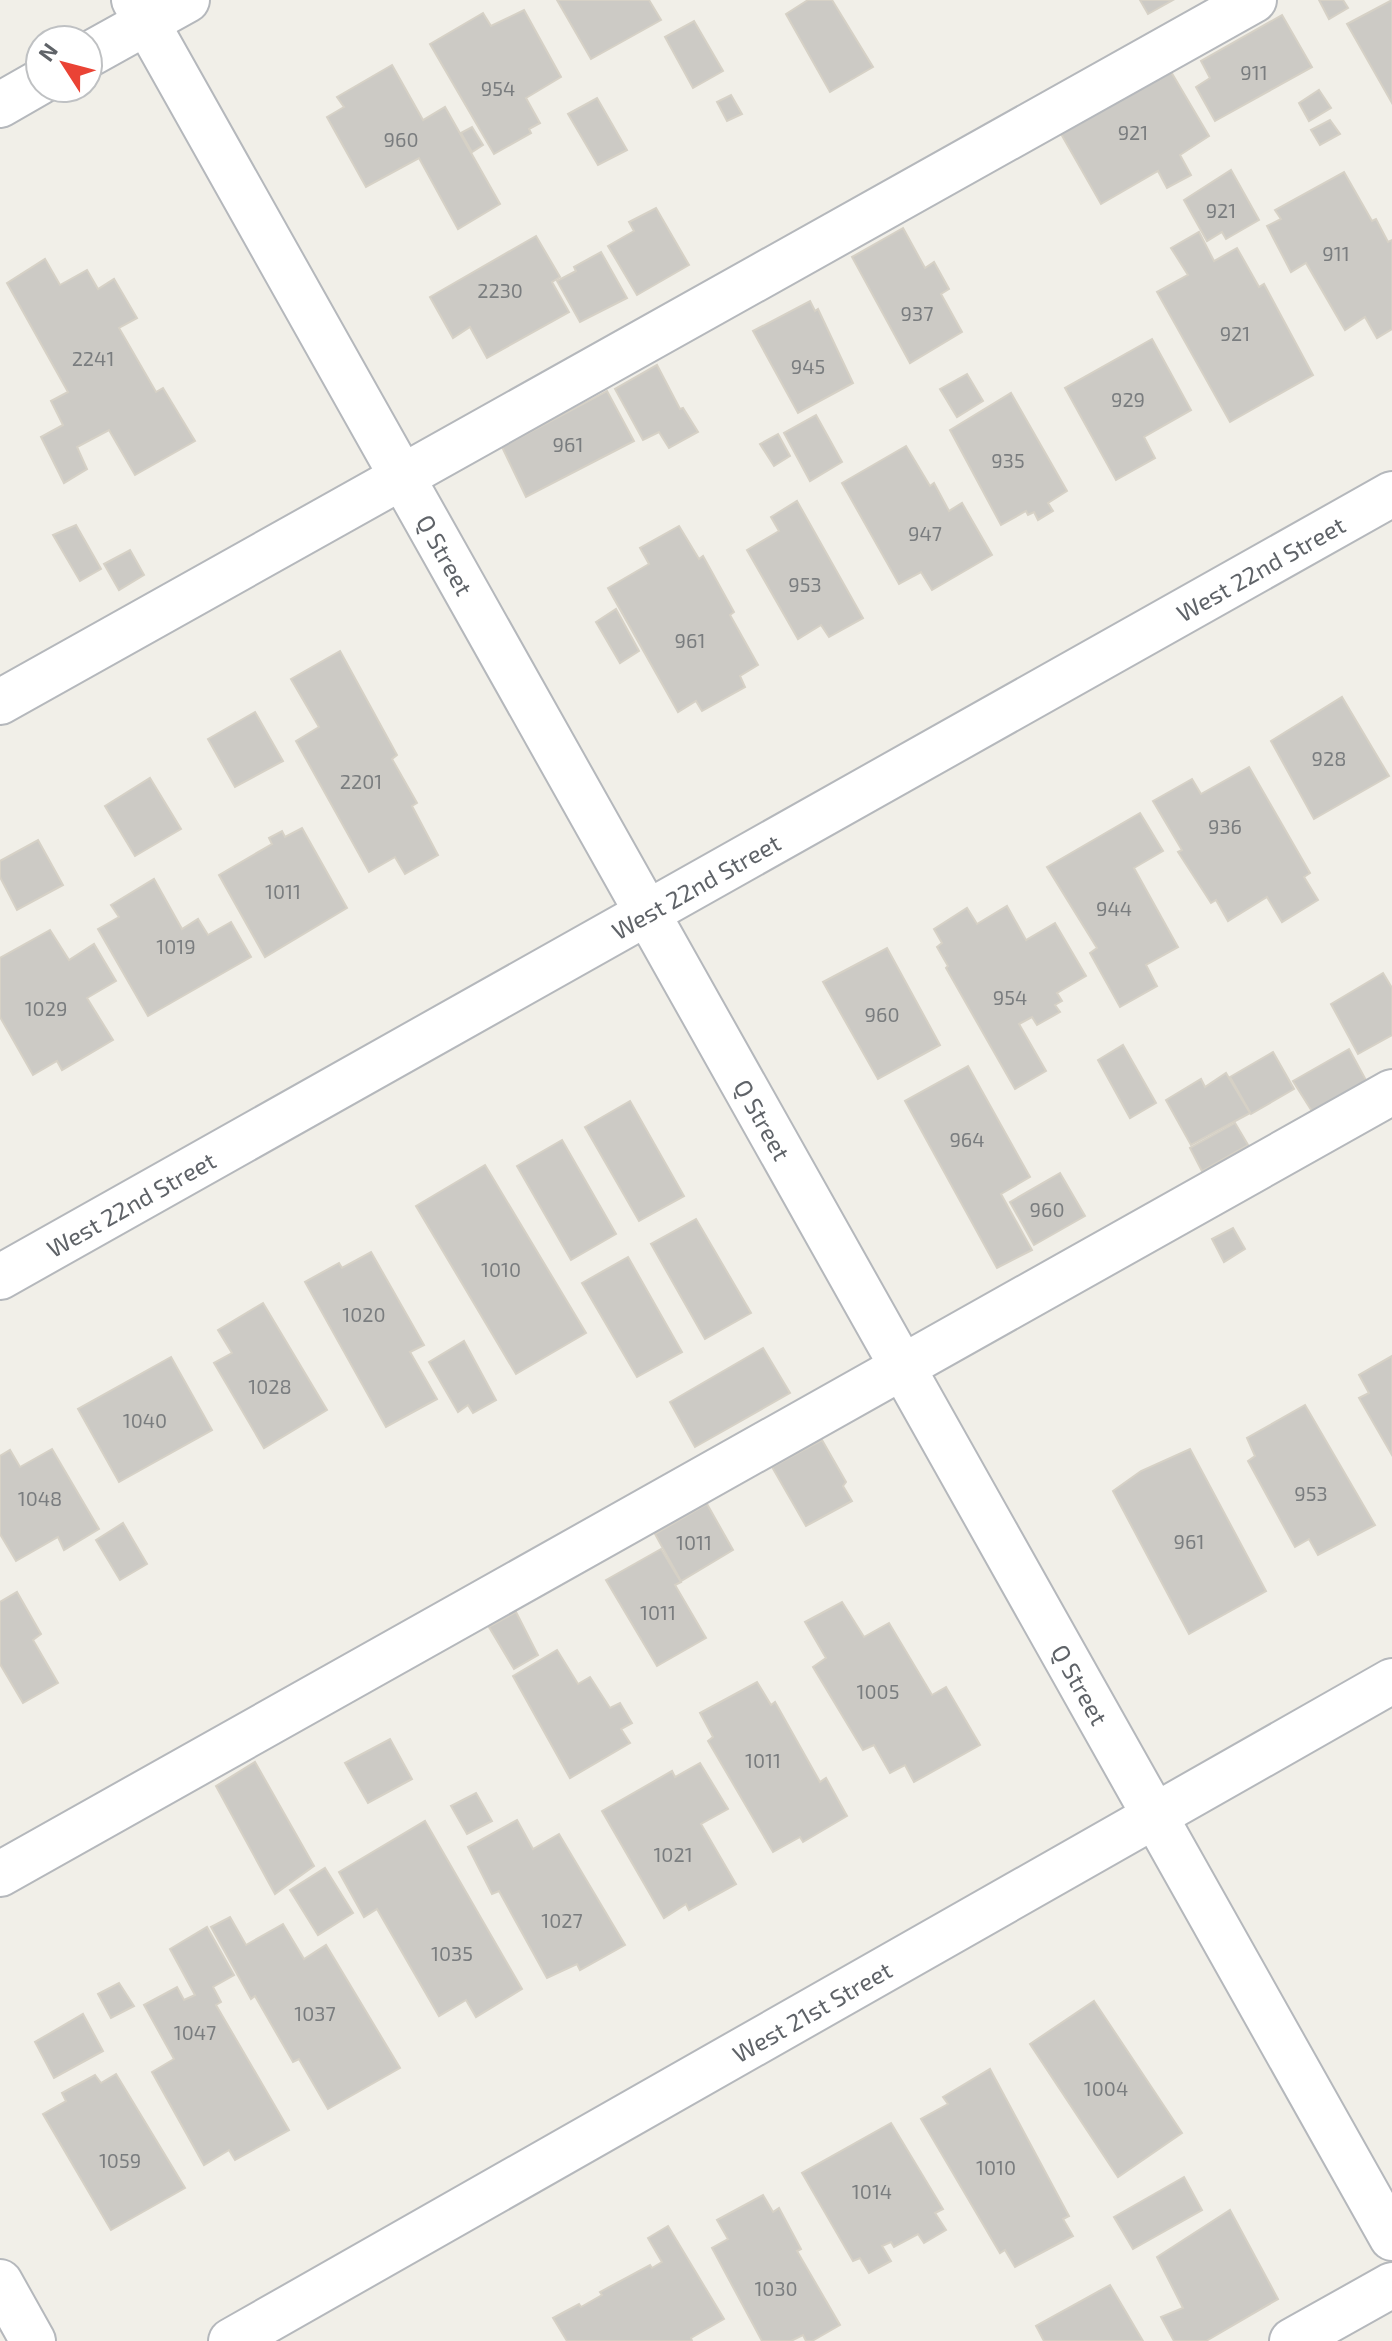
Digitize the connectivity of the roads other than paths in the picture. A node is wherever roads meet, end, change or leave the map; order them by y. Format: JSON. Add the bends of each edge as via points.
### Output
{"nodes":[{"id":1,"x":187,"y":0,"type":"edge"},
{"id":2,"x":1254,"y":0,"type":"edge"},
{"id":3,"x":140,"y":11,"type":"edge"},
{"id":4,"x":104,"y":41,"type":"edge"},
{"id":5,"x":24,"y":91,"type":"edge"},
{"id":6,"x":0,"y":105,"type":"edge"},
{"id":7,"x":402,"y":477,"type":"junction"},
{"id":8,"x":1392,"y":494,"type":"edge"},
{"id":9,"x":0,"y":702,"type":"edge"},
{"id":10,"x":648,"y":912,"type":"junction"},
{"id":11,"x":1392,"y":1092,"type":"edge"},
{"id":12,"x":0,"y":1277,"type":"edge"},
{"id":13,"x":903,"y":1367,"type":"junction"},
{"id":14,"x":1392,"y":1681,"type":"edge"},
{"id":15,"x":1154,"y":1816,"type":"junction"},
{"id":16,"x":0,"y":1874,"type":"edge"},
{"id":17,"x":1392,"y":2238,"type":"edge"},
{"id":18,"x":0,"y":2282,"type":"edge"},
{"id":19,"x":1392,"y":2285,"type":"edge"},
{"id":20,"x":33,"y":2341,"type":"edge"},
{"id":21,"x":231,"y":2341,"type":"edge"},
{"id":22,"x":1292,"y":2341,"type":"edge"}],
"edges":[{"from":1,"to":3,"type":"street"},
{"from":2,"to":7,"type":"street"},
{"from":3,"to":4,"type":"street"},
{"from":3,"to":7,"type":"street","name":"Q Street"},
{"from":5,"to":6,"type":"street"},
{"from":7,"to":9,"type":"street"},
{"from":7,"to":10,"type":"street","name":"Q Street"},
{"from":8,"to":10,"type":"street","name":"West 22nd Street"},
{"from":10,"to":12,"type":"street","name":"West 22nd Street"},
{"from":10,"to":13,"type":"street","name":"Q Street"},
{"from":11,"to":13,"type":"street"},
{"from":13,"to":15,"type":"street","name":"Q Street"},
{"from":13,"to":16,"type":"street"},
{"from":14,"to":15,"type":"street","name":"West 21st Street"},
{"from":15,"to":17,"type":"street","name":"Q Street"},
{"from":15,"to":21,"type":"street","name":"West 21st Street"},
{"from":18,"to":20,"type":"street"},
{"from":19,"to":22,"type":"street"}]}
